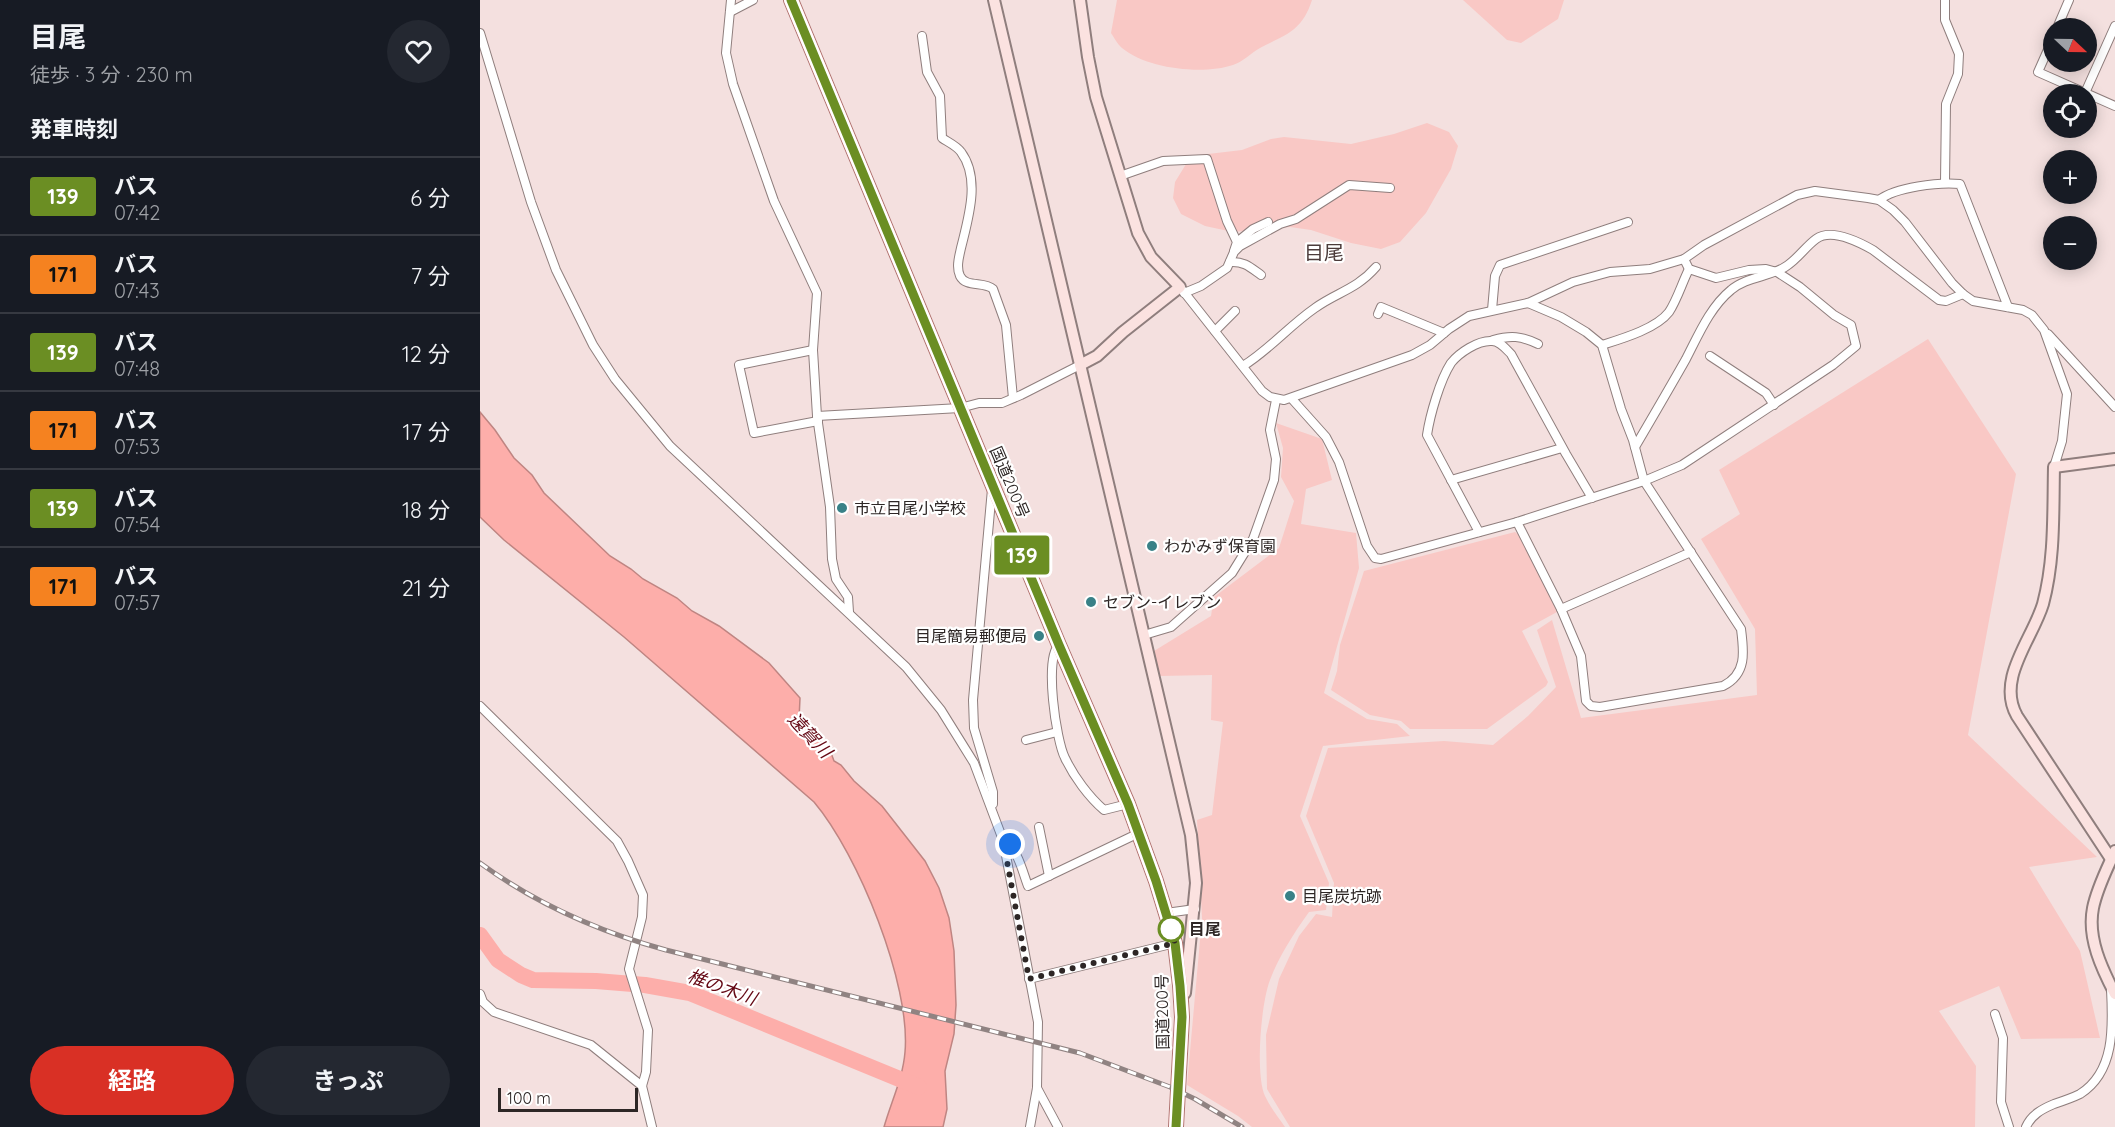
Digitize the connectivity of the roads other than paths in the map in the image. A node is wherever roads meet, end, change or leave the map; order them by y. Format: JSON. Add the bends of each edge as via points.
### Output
{"nodes":[{"id":1,"x":731,"y":0,"type":"edge"},
{"id":2,"x":753,"y":0,"type":"edge"},
{"id":3,"x":791,"y":0,"type":"edge"},
{"id":4,"x":994,"y":0,"type":"edge"},
{"id":5,"x":1080,"y":0,"type":"edge"},
{"id":6,"x":1946,"y":0,"type":"edge"},
{"id":7,"x":2069,"y":0,"type":"edge"},
{"id":8,"x":730,"y":12,"type":"junction"},
{"id":9,"x":2061,"y":18,"type":"edge"},
{"id":10,"x":2115,"y":26,"type":"edge"},
{"id":11,"x":480,"y":33,"type":"edge"},
{"id":12,"x":922,"y":36,"type":"dead end"},
{"id":13,"x":2043,"y":61,"type":"edge"},
{"id":14,"x":2065,"y":84,"type":"edge"},
{"id":15,"x":2089,"y":84,"type":"edge"},
{"id":16,"x":2097,"y":98,"type":"edge"},
{"id":17,"x":2115,"y":106,"type":"edge"},
{"id":18,"x":1120,"y":176,"type":"junction"},
{"id":19,"x":1945,"y":182,"type":"junction"},
{"id":20,"x":1390,"y":188,"type":"dead end"},
{"id":21,"x":1879,"y":200,"type":"junction"},
{"id":22,"x":1268,"y":222,"type":"dead end"},
{"id":23,"x":1628,"y":222,"type":"dead end"},
{"id":24,"x":1237,"y":242,"type":"junction"},
{"id":25,"x":1234,"y":252,"type":"junction"},
{"id":26,"x":1684,"y":259,"type":"junction"},
{"id":27,"x":1230,"y":261,"type":"junction"},
{"id":28,"x":1376,"y":267,"type":"dead end"},
{"id":29,"x":1689,"y":269,"type":"junction"},
{"id":30,"x":1777,"y":272,"type":"junction"},
{"id":31,"x":1261,"y":275,"type":"dead end"},
{"id":32,"x":1182,"y":290,"type":"junction"},
{"id":33,"x":1963,"y":294,"type":"junction"},
{"id":34,"x":1528,"y":303,"type":"junction"},
{"id":35,"x":2008,"y":307,"type":"junction"},
{"id":36,"x":1492,"y":310,"type":"junction"},
{"id":37,"x":1236,"y":311,"type":"dead end"},
{"id":38,"x":1378,"y":314,"type":"dead end"},
{"id":39,"x":2044,"y":330,"type":"junction"},
{"id":40,"x":1215,"y":331,"type":"junction"},
{"id":41,"x":1444,"y":333,"type":"junction"},
{"id":42,"x":1492,"y":341,"type":"junction"},
{"id":43,"x":1538,"y":344,"type":"dead end"},
{"id":44,"x":1602,"y":345,"type":"junction"},
{"id":45,"x":813,"y":350,"type":"junction"},
{"id":46,"x":1710,"y":356,"type":"dead end"},
{"id":47,"x":1080,"y":365,"type":"junction"},
{"id":48,"x":1243,"y":366,"type":"junction"},
{"id":49,"x":1013,"y":398,"type":"junction"},
{"id":50,"x":1292,"y":399,"type":"junction"},
{"id":51,"x":1276,"y":400,"type":"junction"},
{"id":52,"x":1774,"y":405,"type":"junction"},
{"id":53,"x":2115,"y":407,"type":"edge"},
{"id":54,"x":960,"y":408,"type":"junction"},
{"id":55,"x":818,"y":419,"type":"junction"},
{"id":56,"x":1635,"y":447,"type":"junction"},
{"id":57,"x":1562,"y":448,"type":"junction"},
{"id":58,"x":2115,"y":459,"type":"edge"},
{"id":59,"x":2054,"y":467,"type":"junction"},
{"id":60,"x":1451,"y":480,"type":"junction"},
{"id":61,"x":993,"y":482,"type":"junction"},
{"id":62,"x":1644,"y":482,"type":"junction"},
{"id":63,"x":1592,"y":498,"type":"junction"},
{"id":64,"x":1517,"y":522,"type":"junction"},
{"id":65,"x":1479,"y":532,"type":"junction"},
{"id":66,"x":1691,"y":552,"type":"junction"},
{"id":67,"x":1561,"y":609,"type":"junction"},
{"id":68,"x":849,"y":612,"type":"junction"},
{"id":69,"x":1144,"y":635,"type":"junction"},
{"id":70,"x":1059,"y":645,"type":"junction"},
{"id":71,"x":480,"y":706,"type":"edge"},
{"id":72,"x":1057,"y":732,"type":"junction"},
{"id":73,"x":1026,"y":740,"type":"dead end"},
{"id":74,"x":1128,"y":804,"type":"junction"},
{"id":75,"x":994,"y":814,"type":"junction"},
{"id":76,"x":1038,"y":832,"type":"dead end"},
{"id":77,"x":1139,"y":833,"type":"junction"},
{"id":78,"x":1003,"y":840,"type":"junction"},
{"id":79,"x":2113,"y":855,"type":"edge"},
{"id":80,"x":1049,"y":876,"type":"junction"},
{"id":81,"x":1195,"y":909,"type":"junction"},
{"id":82,"x":1166,"y":913,"type":"junction"},
{"id":83,"x":1175,"y":943,"type":"junction"},
{"id":84,"x":1029,"y":979,"type":"junction"},
{"id":85,"x":2113,"y":991,"type":"edge"},
{"id":86,"x":480,"y":994,"type":"edge"},
{"id":87,"x":1995,"y":1014,"type":"dead end"},
{"id":88,"x":1182,"y":1017,"type":"junction"},
{"id":89,"x":642,"y":1086,"type":"junction"},
{"id":90,"x":1037,"y":1088,"type":"junction"},
{"id":91,"x":652,"y":1127,"type":"edge"},
{"id":92,"x":1030,"y":1127,"type":"edge"},
{"id":93,"x":1058,"y":1127,"type":"edge"},
{"id":94,"x":1176,"y":1127,"type":"edge"},
{"id":95,"x":2009,"y":1127,"type":"edge"},
{"id":96,"x":2026,"y":1127,"type":"edge"}],
"edges":[{"from":1,"to":8,"type":"street"},
{"from":2,"to":8,"type":"street"},
{"from":3,"to":54,"type":"highway","name":"国道200号"},
{"from":4,"to":47,"type":"street"},
{"from":5,"to":18,"type":"street","via":[[1096,97]]},
{"from":6,"to":19,"type":"street","via":[[1945,20],[1959,54],[1958,74],[1946,104]]},
{"from":7,"to":9,"type":"street"},
{"from":8,"to":45,"type":"street","via":[[726,53],[733,84],[774,201],[818,293]]},
{"from":10,"to":15,"type":"street"},
{"from":11,"to":68,"type":"street","via":[[535,214],[556,270],[593,345],[670,446]]},
{"from":12,"to":49,"type":"street","via":[[927,72],[940,96],[942,138],[961,151],[972,192],[959,273],[965,281],[993,289],[1006,325]]},
{"from":13,"to":14,"type":"street","via":[[2038,72]]},
{"from":16,"to":17,"type":"street"},
{"from":18,"to":24,"type":"street","via":[[1163,161],[1207,159]]},
{"from":18,"to":32,"type":"street","via":[[1138,233],[1151,257]]},
{"from":19,"to":21,"type":"street","via":[[1887,193]]},
{"from":19,"to":35,"type":"street","via":[[1960,184]]},
{"from":20,"to":25,"type":"street","via":[[1349,185]]},
{"from":21,"to":26,"type":"street","via":[[1815,191],[1797,195]]},
{"from":21,"to":33,"type":"street","via":[[1905,222]]},
{"from":22,"to":24,"type":"street"},
{"from":23,"to":36,"type":"street","via":[[1500,265]]},
{"from":24,"to":25,"type":"street"},
{"from":25,"to":27,"type":"street"},
{"from":26,"to":29,"type":"street"},
{"from":26,"to":34,"type":"street","via":[[1573,282]]},
{"from":27,"to":31,"type":"street","via":[[1240,261]]},
{"from":27,"to":32,"type":"street","via":[[1215,278]]},
{"from":28,"to":48,"type":"street","via":[[1365,280],[1317,306]]},
{"from":29,"to":30,"type":"street","via":[[1716,278],[1749,270]]},
{"from":29,"to":44,"type":"street","via":[[1669,312],[1660,322]]},
{"from":30,"to":33,"type":"street","via":[[1817,239],[1837,236],[1873,250],[1939,300]]},
{"from":30,"to":52,"type":"street","via":[[1851,325],[1856,346]]},
{"from":30,"to":56,"type":"street","via":[[1731,289],[1721,300]]},
{"from":32,"to":40,"type":"street"},
{"from":32,"to":47,"type":"street"},
{"from":33,"to":35,"type":"street","via":[[1973,301]]},
{"from":34,"to":36,"type":"street"},
{"from":34,"to":44,"type":"street","via":[[1561,316]]},
{"from":35,"to":39,"type":"street","via":[[2031,315]]},
{"from":36,"to":41,"type":"street","via":[[1469,316]]},
{"from":37,"to":40,"type":"street"},
{"from":38,"to":41,"type":"street","via":[[1381,307]]},
{"from":39,"to":53,"type":"street"},
{"from":39,"to":59,"type":"street","via":[[2067,394],[2062,441]]},
{"from":40,"to":48,"type":"street"},
{"from":41,"to":50,"type":"street","via":[[1412,355]]},
{"from":42,"to":43,"type":"street","via":[[1521,336]]},
{"from":42,"to":57,"type":"street","via":[[1511,354]]},
{"from":42,"to":60,"type":"street","via":[[1473,346],[1452,363],[1428,427],[1427,435]]},
{"from":44,"to":56,"type":"street"},
{"from":45,"to":55,"type":"street"},
{"from":45,"to":55,"type":"street","via":[[739,364],[754,433]]},
{"from":46,"to":52,"type":"street","via":[[1766,393]]},
{"from":47,"to":49,"type":"street"},
{"from":47,"to":69,"type":"street"},
{"from":48,"to":51,"type":"street","via":[[1262,391]]},
{"from":49,"to":54,"type":"street"},
{"from":50,"to":51,"type":"street"},
{"from":50,"to":65,"type":"street","via":[[1326,437],[1339,462],[1367,546],[1376,558],[1387,559]]},
{"from":51,"to":69,"type":"street","via":[[1270,430],[1276,459],[1274,480],[1253,539],[1232,573],[1171,627]]},
{"from":52,"to":62,"type":"street","via":[[1682,465]]},
{"from":54,"to":55,"type":"street"},
{"from":54,"to":61,"type":"highway","name":"国道200号"},
{"from":55,"to":68,"type":"street","via":[[827,474],[833,570],[848,597]]},
{"from":56,"to":62,"type":"street"},
{"from":57,"to":60,"type":"street"},
{"from":57,"to":63,"type":"street"},
{"from":58,"to":59,"type":"street"},
{"from":59,"to":79,"type":"street","via":[[2049,579],[2038,617],[2012,675],[2011,705]]},
{"from":60,"to":65,"type":"street"},
{"from":61,"to":70,"type":"highway","name":"国道200号"},
{"from":61,"to":75,"type":"street","via":[[974,728],[993,792]]},
{"from":62,"to":63,"type":"street"},
{"from":62,"to":66,"type":"street"},
{"from":63,"to":64,"type":"street"},
{"from":64,"to":65,"type":"street"},
{"from":64,"to":67,"type":"street"},
{"from":66,"to":67,"type":"street"},
{"from":66,"to":67,"type":"street","via":[[1741,629],[1744,652],[1740,668],[1732,681],[1723,686],[1591,706],[1586,701],[1581,656]]},
{"from":68,"to":75,"type":"street","via":[[906,667],[941,710],[974,763]]},
{"from":69,"to":81,"type":"street","via":[[1191,835]]},
{"from":70,"to":72,"type":"street","via":[[1053,653],[1052,674]]},
{"from":70,"to":74,"type":"highway","name":"国道200号"},
{"from":71,"to":89,"type":"street","via":[[617,841],[636,878],[644,906],[629,969],[648,1030]]},
{"from":72,"to":73,"type":"street"},
{"from":72,"to":74,"type":"street","via":[[1065,758],[1095,802],[1104,810]]},
{"from":74,"to":77,"type":"highway","name":"国道200号"},
{"from":75,"to":78,"type":"street"},
{"from":76,"to":80,"type":"street"},
{"from":77,"to":80,"type":"street"},
{"from":77,"to":82,"type":"highway","name":"国道200号"},
{"from":78,"to":80,"type":"street","via":[[1014,849],[1028,886]]},
{"from":78,"to":84,"type":"street"},
{"from":79,"to":85,"type":"street","via":[[2092,910],[2098,960]]},
{"from":81,"to":82,"type":"street"},
{"from":81,"to":88,"type":"street"},
{"from":82,"to":83,"type":"highway","name":"国道200号"},
{"from":83,"to":84,"type":"street"},
{"from":83,"to":88,"type":"highway","name":"国道200号"},
{"from":84,"to":90,"type":"street","via":[[1038,1022]]},
{"from":85,"to":96,"type":"street","via":[[2113,1046],[2104,1071],[2095,1084],[2080,1094],[2038,1111]]},
{"from":86,"to":89,"type":"street","via":[[494,1012],[591,1045]]},
{"from":87,"to":95,"type":"street","via":[[2003,1038],[2001,1102]]},
{"from":88,"to":94,"type":"highway","name":"国道200号"},
{"from":89,"to":91,"type":"street"},
{"from":90,"to":92,"type":"street"},
{"from":90,"to":93,"type":"street"}]}
